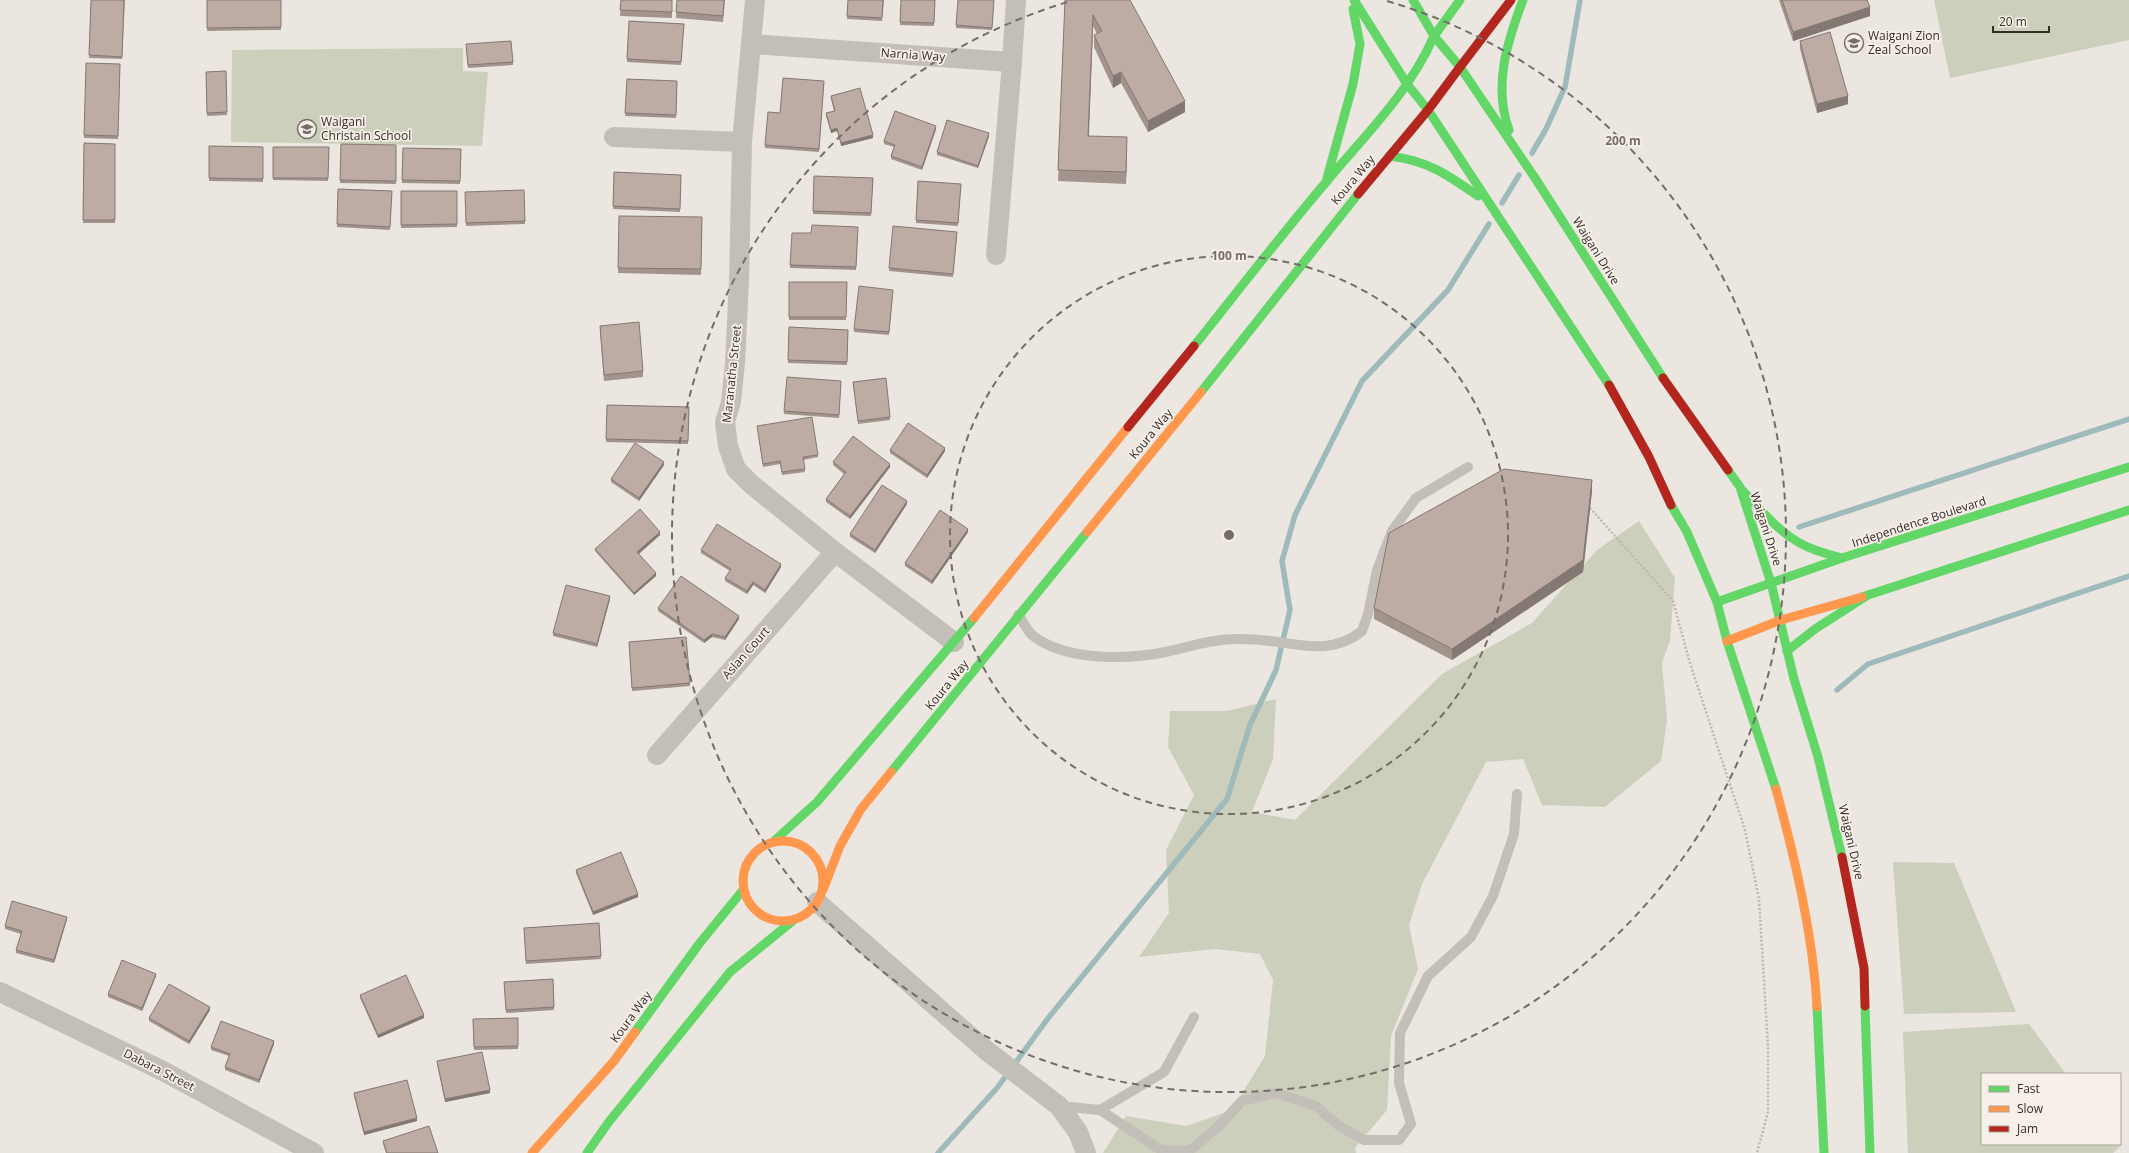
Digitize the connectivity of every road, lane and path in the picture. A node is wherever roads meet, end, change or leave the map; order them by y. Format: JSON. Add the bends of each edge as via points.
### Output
{"nodes":[{"id":1,"x":755,"y":0,"type":"edge"},
{"id":2,"x":1016,"y":0,"type":"edge"},
{"id":3,"x":1350,"y":0,"type":"edge"},
{"id":4,"x":1354,"y":0,"type":"edge"},
{"id":5,"x":1413,"y":0,"type":"edge"},
{"id":6,"x":1460,"y":0,"type":"edge"},
{"id":7,"x":1511,"y":0,"type":"edge"},
{"id":8,"x":1523,"y":0,"type":"edge"},
{"id":9,"x":1434,"y":36,"type":"junction"},
{"id":10,"x":751,"y":44,"type":"junction"},
{"id":11,"x":1012,"y":62,"type":"junction"},
{"id":12,"x":1460,"y":67,"type":"junction"},
{"id":13,"x":1407,"y":84,"type":"junction"},
{"id":14,"x":1428,"y":110,"type":"junction"},
{"id":15,"x":614,"y":137,"type":"dead end"},
{"id":16,"x":742,"y":142,"type":"junction"},
{"id":17,"x":1389,"y":156,"type":"junction"},
{"id":18,"x":1535,"y":178,"type":"junction"},
{"id":19,"x":1327,"y":181,"type":"junction"},
{"id":20,"x":1489,"y":204,"type":"junction"},
{"id":21,"x":996,"y":255,"type":"dead end"},
{"id":22,"x":1468,"y":467,"type":"dead end"},
{"id":23,"x":2129,"y":467,"type":"edge"},
{"id":24,"x":1740,"y":487,"type":"junction"},
{"id":25,"x":1590,"y":508,"type":"edge"},
{"id":26,"x":2129,"y":510,"type":"edge"},
{"id":27,"x":835,"y":552,"type":"junction"},
{"id":28,"x":1842,"y":558,"type":"junction"},
{"id":29,"x":1771,"y":583,"type":"junction"},
{"id":30,"x":1868,"y":595,"type":"junction"},
{"id":31,"x":1717,"y":602,"type":"junction"},
{"id":32,"x":1018,"y":615,"type":"junction"},
{"id":33,"x":1781,"y":620,"type":"junction"},
{"id":34,"x":1727,"y":641,"type":"junction"},
{"id":35,"x":954,"y":642,"type":"junction"},
{"id":36,"x":1787,"y":651,"type":"junction"},
{"id":37,"x":657,"y":755,"type":"dead end"},
{"id":38,"x":1517,"y":794,"type":"dead end"},
{"id":39,"x":774,"y":841,"type":"junction"},
{"id":40,"x":743,"y":890,"type":"junction"},
{"id":41,"x":820,"y":896,"type":"junction"},
{"id":42,"x":796,"y":919,"type":"junction"},
{"id":43,"x":0,"y":992,"type":"edge"},
{"id":44,"x":1194,"y":1017,"type":"dead end"},
{"id":45,"x":1059,"y":1106,"type":"junction"},
{"id":46,"x":1100,"y":1110,"type":"junction"},
{"id":47,"x":314,"y":1153,"type":"edge"},
{"id":48,"x":532,"y":1153,"type":"edge"},
{"id":49,"x":587,"y":1153,"type":"edge"},
{"id":50,"x":1086,"y":1153,"type":"edge"},
{"id":51,"x":1757,"y":1153,"type":"edge"},
{"id":52,"x":1824,"y":1153,"type":"edge"},
{"id":53,"x":1870,"y":1153,"type":"edge"}],
"edges":[{"from":1,"to":10,"type":"street","name":"Maranatha Street"},
{"from":2,"to":11,"type":"street"},
{"from":3,"to":19,"type":"main road","via":[[1358,26],[1360,44],[1353,84]]},
{"from":4,"to":13,"type":"main road"},
{"from":5,"to":9,"type":"main road","name":"Waigani Drive"},
{"from":6,"to":9,"type":"main road","name":"Koura Way"},
{"from":7,"to":12,"type":"main road","name":"Koura Way"},
{"from":8,"to":18,"type":"main road","via":[[1510,38],[1500,96],[1505,122]]},
{"from":9,"to":12,"type":"main road","name":"Waigani Drive"},
{"from":9,"to":13,"type":"main road","name":"Koura Way"},
{"from":10,"to":11,"type":"street","name":"Narnia Way"},
{"from":10,"to":16,"type":"street","name":"Maranatha Street"},
{"from":11,"to":21,"type":"street"},
{"from":12,"to":14,"type":"main road","name":"Koura Way"},
{"from":12,"to":18,"type":"main road","name":"Waigani Drive"},
{"from":13,"to":14,"type":"main road"},
{"from":13,"to":19,"type":"main road","name":"Koura Way"},
{"from":14,"to":17,"type":"main road","name":"Koura Way"},
{"from":14,"to":20,"type":"main road"},
{"from":15,"to":16,"type":"street"},
{"from":16,"to":27,"type":"street","name":"Maranatha Street","via":[[735,363],[731,402],[725,422],[728,446],[736,469],[751,484]]},
{"from":17,"to":20,"type":"main road","via":[[1427,162]]},
{"from":17,"to":32,"type":"main road","name":"Koura Way","via":[[1217,372]]},
{"from":18,"to":24,"type":"main road","name":"Waigani Drive","via":[[1653,365]]},
{"from":19,"to":35,"type":"main road","name":"Koura Way"},
{"from":20,"to":31,"type":"main road","via":[[1550,291],[1614,392],[1687,532]]},
{"from":22,"to":32,"type":"lane","via":[[1416,498],[1392,531],[1377,570],[1362,631],[1338,644],[1324,647],[1235,639],[1134,656],[1079,655],[1054,648],[1031,634]]},
{"from":23,"to":28,"type":"main road","name":"Independence Boulevard"},
{"from":24,"to":28,"type":"main road","via":[[1794,540]]},
{"from":24,"to":29,"type":"main road","name":"Waigani Drive"},
{"from":25,"to":51,"type":"path","via":[[1673,601],[1689,660],[1745,830],[1760,899],[1768,1047],[1768,1112]]},
{"from":26,"to":30,"type":"main road"},
{"from":27,"to":35,"type":"street","name":"Maranatha Street"},
{"from":27,"to":37,"type":"street","name":"Aslan Court"},
{"from":28,"to":29,"type":"main road","name":"Independence Boulevard"},
{"from":29,"to":31,"type":"main road","name":"Independence Boulevard"},
{"from":29,"to":33,"type":"main road","name":"Waigani Drive"},
{"from":30,"to":33,"type":"main road"},
{"from":30,"to":36,"type":"main road"},
{"from":31,"to":34,"type":"main road"},
{"from":32,"to":41,"type":"main road","name":"Koura Way","via":[[861,809],[840,846]]},
{"from":33,"to":34,"type":"main road"},
{"from":33,"to":36,"type":"main road","name":"Waigani Drive"},
{"from":34,"to":52,"type":"main road","via":[[1776,790],[1801,895],[1815,976]]},
{"from":35,"to":39,"type":"main road","name":"Koura Way","via":[[817,802]]},
{"from":36,"to":53,"type":"main road","name":"Waigani Drive","via":[[1818,757],[1864,968]]},
{"from":38,"to":46,"type":"lane","via":[[1514,834],[1494,896],[1471,937],[1428,976],[1400,1033],[1399,1083],[1411,1124],[1399,1140],[1364,1140],[1339,1126],[1316,1106],[1276,1093],[1242,1101],[1218,1128],[1189,1151],[1161,1150]]},
{"from":39,"to":40,"type":"main road","via":[[751,855],[742,878]]},
{"from":39,"to":41,"type":"main road","via":[[787,840],[800,844],[811,852],[820,863],[824,876]]},
{"from":40,"to":42,"type":"main road","via":[[748,902],[768,919]]},
{"from":40,"to":48,"type":"main road","name":"Koura Way","via":[[699,944],[614,1061]]},
{"from":41,"to":42,"type":"main road","via":[[808,913]]},
{"from":41,"to":45,"type":"street","via":[[987,1052]]},
{"from":42,"to":49,"type":"main road","via":[[730,972],[608,1123]]},
{"from":43,"to":47,"type":"street","name":"Dabara Street","via":[[165,1072]]},
{"from":44,"to":46,"type":"lane","via":[[1164,1072]]},
{"from":45,"to":46,"type":"lane"},
{"from":45,"to":50,"type":"street","via":[[1078,1132]]}]}
